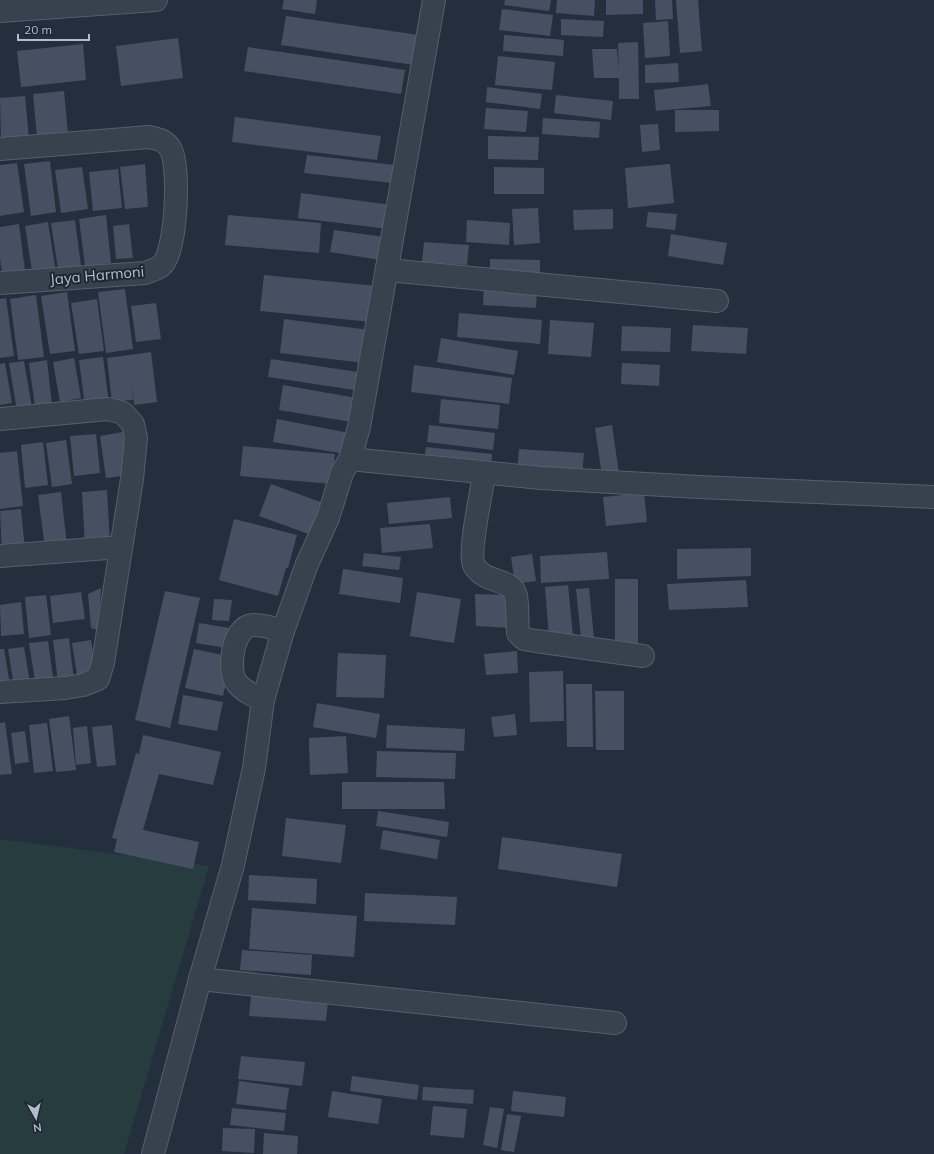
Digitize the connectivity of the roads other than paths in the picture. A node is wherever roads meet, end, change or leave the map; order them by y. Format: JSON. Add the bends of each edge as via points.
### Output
{"nodes":[{"id":1,"x":156,"y":0,"type":"edge"},
{"id":2,"x":434,"y":0,"type":"edge"},
{"id":3,"x":0,"y":11,"type":"edge"},
{"id":4,"x":0,"y":149,"type":"edge"},
{"id":5,"x":387,"y":270,"type":"junction"},
{"id":6,"x":0,"y":283,"type":"edge"},
{"id":7,"x":717,"y":301,"type":"dead end"},
{"id":8,"x":0,"y":420,"type":"edge"},
{"id":9,"x":350,"y":459,"type":"junction"},
{"id":10,"x":484,"y":474,"type":"junction"},
{"id":11,"x":934,"y":497,"type":"edge"},
{"id":12,"x":121,"y":547,"type":"junction"},
{"id":13,"x":0,"y":556,"type":"edge"},
{"id":14,"x":283,"y":631,"type":"junction"},
{"id":15,"x":643,"y":656,"type":"dead end"},
{"id":16,"x":0,"y":692,"type":"edge"},
{"id":17,"x":263,"y":700,"type":"junction"},
{"id":18,"x":200,"y":979,"type":"junction"},
{"id":19,"x":615,"y":1023,"type":"dead end"},
{"id":20,"x":153,"y":1154,"type":"edge"}],
"edges":[{"from":1,"to":3,"type":"street"},
{"from":2,"to":5,"type":"street"},
{"from":4,"to":6,"type":"street","name":"Jaya Harmoni","via":[[149,137],[163,140],[171,150],[175,164],[176,210],[171,249],[162,265],[145,273]]},
{"from":5,"to":7,"type":"street"},
{"from":5,"to":9,"type":"street","via":[[367,373],[364,403]]},
{"from":8,"to":12,"type":"street","via":[[108,409],[123,412],[133,424],[136,438]]},
{"from":9,"to":10,"type":"street"},
{"from":9,"to":14,"type":"street","via":[[342,473],[328,518]]},
{"from":10,"to":11,"type":"street"},
{"from":10,"to":15,"type":"street","via":[[472,550],[474,563],[480,573],[512,587],[516,596],[518,633],[524,639],[536,642]]},
{"from":12,"to":13,"type":"street"},
{"from":12,"to":16,"type":"street","via":[[103,663],[98,679],[65,688]]},
{"from":14,"to":17,"type":"street"},
{"from":14,"to":17,"type":"street","via":[[252,625],[244,628],[234,645],[232,665],[236,683]]},
{"from":17,"to":18,"type":"street","via":[[254,768],[233,865]]},
{"from":18,"to":19,"type":"street"},
{"from":18,"to":20,"type":"street"}]}
